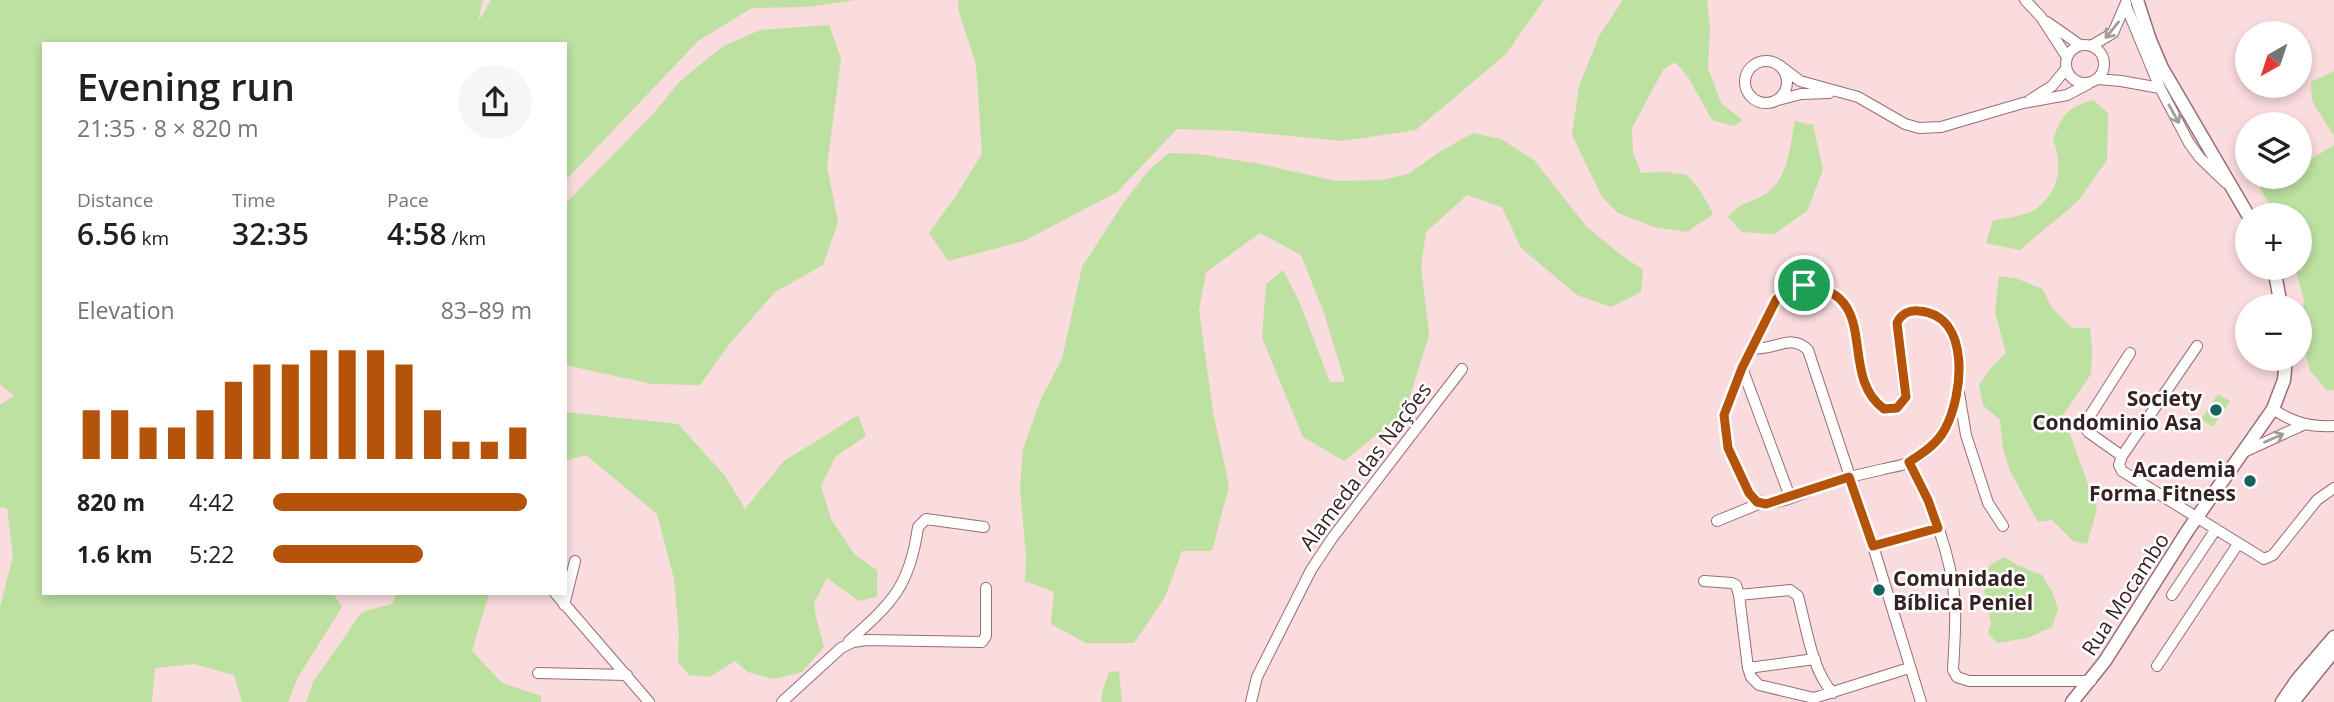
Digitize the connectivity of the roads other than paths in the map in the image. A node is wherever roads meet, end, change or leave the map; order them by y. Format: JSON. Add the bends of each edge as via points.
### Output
{"nodes":[{"id":1,"x":2025,"y":0,"type":"edge"},
{"id":2,"x":2130,"y":2,"type":"edge"},
{"id":3,"x":2041,"y":17,"type":"junction"},
{"id":4,"x":2080,"y":45,"type":"junction"},
{"id":5,"x":2091,"y":46,"type":"junction"},
{"id":6,"x":2067,"y":57,"type":"junction"},
{"id":7,"x":1779,"y":65,"type":"junction"},
{"id":8,"x":2066,"y":69,"type":"junction"},
{"id":9,"x":2093,"y":81,"type":"junction"},
{"id":10,"x":2160,"y":88,"type":"junction"},
{"id":11,"x":1840,"y":93,"type":"junction"},
{"id":12,"x":1776,"y":100,"type":"junction"},
{"id":13,"x":2023,"y":103,"type":"junction"},
{"id":14,"x":2232,"y":189,"type":"junction"},
{"id":15,"x":2241,"y":203,"type":"edge"},
{"id":16,"x":2197,"y":346,"type":"dead end"},
{"id":17,"x":1752,"y":348,"type":"junction"},
{"id":18,"x":2130,"y":353,"type":"dead end"},
{"id":19,"x":1742,"y":368,"type":"junction"},
{"id":20,"x":1462,"y":369,"type":"dead end"},
{"id":21,"x":2285,"y":371,"type":"edge"},
{"id":22,"x":1958,"y":385,"type":"junction"},
{"id":23,"x":2273,"y":409,"type":"junction"},
{"id":24,"x":2303,"y":425,"type":"junction"},
{"id":25,"x":2334,"y":426,"type":"edge"},
{"id":26,"x":2246,"y":451,"type":"junction"},
{"id":27,"x":2121,"y":458,"type":"junction"},
{"id":28,"x":1909,"y":462,"type":"junction"},
{"id":29,"x":1849,"y":477,"type":"junction"},
{"id":30,"x":2334,"y":488,"type":"edge"},
{"id":31,"x":1790,"y":497,"type":"junction"},
{"id":32,"x":1761,"y":503,"type":"junction"},
{"id":33,"x":2196,"y":518,"type":"junction"},
{"id":34,"x":1717,"y":521,"type":"dead end"},
{"id":35,"x":2003,"y":526,"type":"dead end"},
{"id":36,"x":984,"y":527,"type":"dead end"},
{"id":37,"x":1938,"y":528,"type":"junction"},
{"id":38,"x":2216,"y":529,"type":"junction"},
{"id":39,"x":2238,"y":544,"type":"junction"},
{"id":40,"x":1873,"y":546,"type":"junction"},
{"id":41,"x":575,"y":561,"type":"dead end"},
{"id":42,"x":1703,"y":581,"type":"dead end"},
{"id":43,"x":986,"y":588,"type":"dead end"},
{"id":44,"x":567,"y":593,"type":"edge"},
{"id":45,"x":556,"y":595,"type":"edge"},
{"id":46,"x":566,"y":595,"type":"edge"},
{"id":47,"x":1739,"y":595,"type":"junction"},
{"id":48,"x":2172,"y":595,"type":"dead end"},
{"id":49,"x":564,"y":605,"type":"junction"},
{"id":50,"x":2334,"y":637,"type":"edge"},
{"id":51,"x":846,"y":644,"type":"junction"},
{"id":52,"x":2334,"y":651,"type":"edge"},
{"id":53,"x":1815,"y":659,"type":"junction"},
{"id":54,"x":2157,"y":666,"type":"dead end"},
{"id":55,"x":1748,"y":668,"type":"junction"},
{"id":56,"x":1909,"y":668,"type":"junction"},
{"id":57,"x":538,"y":673,"type":"dead end"},
{"id":58,"x":627,"y":675,"type":"junction"},
{"id":59,"x":2091,"y":681,"type":"junction"},
{"id":60,"x":1833,"y":693,"type":"junction"},
{"id":61,"x":649,"y":702,"type":"edge"},
{"id":62,"x":782,"y":702,"type":"edge"},
{"id":63,"x":1251,"y":702,"type":"edge"},
{"id":64,"x":1921,"y":702,"type":"edge"},
{"id":65,"x":2072,"y":702,"type":"edge"},
{"id":66,"x":2283,"y":702,"type":"edge"},
{"id":67,"x":2293,"y":702,"type":"edge"}],
"edges":[{"from":1,"to":3,"type":"street"},
{"from":2,"to":5,"type":"street","one_way":true,"via":[[2113,33]]},
{"from":2,"to":10,"type":"street"},
{"from":2,"to":14,"type":"main road"},
{"from":3,"to":4,"type":"street"},
{"from":3,"to":6,"type":"street"},
{"from":4,"to":5,"type":"street"},
{"from":4,"to":6,"type":"street"},
{"from":5,"to":9,"type":"street","via":[[2104,57],[2104,69]]},
{"from":6,"to":8,"type":"street"},
{"from":7,"to":11,"type":"street","via":[[1800,81]]},
{"from":7,"to":12,"type":"street","via":[[1787,84]]},
{"from":7,"to":12,"type":"street","via":[[1758,62],[1745,78],[1751,97],[1763,103]]},
{"from":8,"to":9,"type":"street","via":[[2072,79]]},
{"from":8,"to":13,"type":"street","via":[[2043,92]]},
{"from":9,"to":10,"type":"street"},
{"from":9,"to":13,"type":"street","via":[[2067,95]]},
{"from":10,"to":14,"type":"street","one_way":true,"via":[[2200,158]]},
{"from":11,"to":12,"type":"street","via":[[1813,92]]},
{"from":11,"to":13,"type":"street","via":[[1858,97],[1919,128],[1941,127]]},
{"from":14,"to":15,"type":"main road"},
{"from":16,"to":27,"type":"street"},
{"from":17,"to":19,"type":"street"},
{"from":17,"to":22,"type":"street","via":[[1780,295],[1793,286],[1820,286],[1848,306],[1861,370],[1871,395],[1884,409],[1897,408],[1906,397],[1897,323],[1914,310],[1947,323],[1959,355]]},
{"from":17,"to":29,"type":"street","via":[[1793,341],[1808,350]]},
{"from":18,"to":27,"type":"street","via":[[2084,425]]},
{"from":19,"to":31,"type":"street"},
{"from":19,"to":32,"type":"street","via":[[1728,400],[1724,427],[1728,448],[1749,493]]},
{"from":20,"to":63,"type":"street","name":"Alameda das Nações","via":[[1311,570],[1257,677]]},
{"from":21,"to":23,"type":"main road","name":"Rua Mocambo"},
{"from":22,"to":28,"type":"street","via":[[1945,430],[1928,450]]},
{"from":22,"to":35,"type":"street","via":[[1966,435],[1989,503]]},
{"from":23,"to":24,"type":"street"},
{"from":23,"to":26,"type":"main road","name":"Rua Mocambo"},
{"from":24,"to":25,"type":"street"},
{"from":26,"to":24,"type":"street","one_way":true},
{"from":26,"to":33,"type":"main road","name":"Rua Mocambo"},
{"from":27,"to":33,"type":"street","via":[[2120,469],[2129,477]]},
{"from":28,"to":29,"type":"street"},
{"from":28,"to":37,"type":"street"},
{"from":29,"to":31,"type":"street"},
{"from":29,"to":40,"type":"street"},
{"from":30,"to":39,"type":"street","via":[[2318,500],[2273,555],[2264,559]]},
{"from":31,"to":32,"type":"street"},
{"from":32,"to":34,"type":"street"},
{"from":33,"to":38,"type":"street"},
{"from":33,"to":59,"type":"main road","name":"Rua Mocambo"},
{"from":36,"to":51,"type":"street","via":[[921,522],[900,589],[885,610]]},
{"from":37,"to":40,"type":"street"},
{"from":37,"to":59,"type":"street","via":[[1953,586],[1953,670],[1957,677],[1969,681]]},
{"from":38,"to":39,"type":"street"},
{"from":38,"to":48,"type":"street"},
{"from":39,"to":54,"type":"street"},
{"from":40,"to":56,"type":"street"},
{"from":41,"to":44,"type":"street"},
{"from":42,"to":47,"type":"street","via":[[1734,583]]},
{"from":43,"to":51,"type":"street","via":[[986,636],[982,642],[867,640]]},
{"from":45,"to":49,"type":"street"},
{"from":46,"to":49,"type":"street"},
{"from":47,"to":53,"type":"street","via":[[1790,590],[1798,596]]},
{"from":47,"to":55,"type":"street"},
{"from":49,"to":58,"type":"street"},
{"from":50,"to":66,"type":"main road"},
{"from":51,"to":62,"type":"street"},
{"from":52,"to":67,"type":"main road"},
{"from":53,"to":55,"type":"street"},
{"from":53,"to":60,"type":"street"},
{"from":55,"to":60,"type":"street","via":[[1759,685],[1814,698]]},
{"from":56,"to":60,"type":"street"},
{"from":56,"to":64,"type":"street"},
{"from":57,"to":58,"type":"street"},
{"from":58,"to":61,"type":"street"},
{"from":59,"to":65,"type":"main road","name":"Rua Mocambo"}]}
